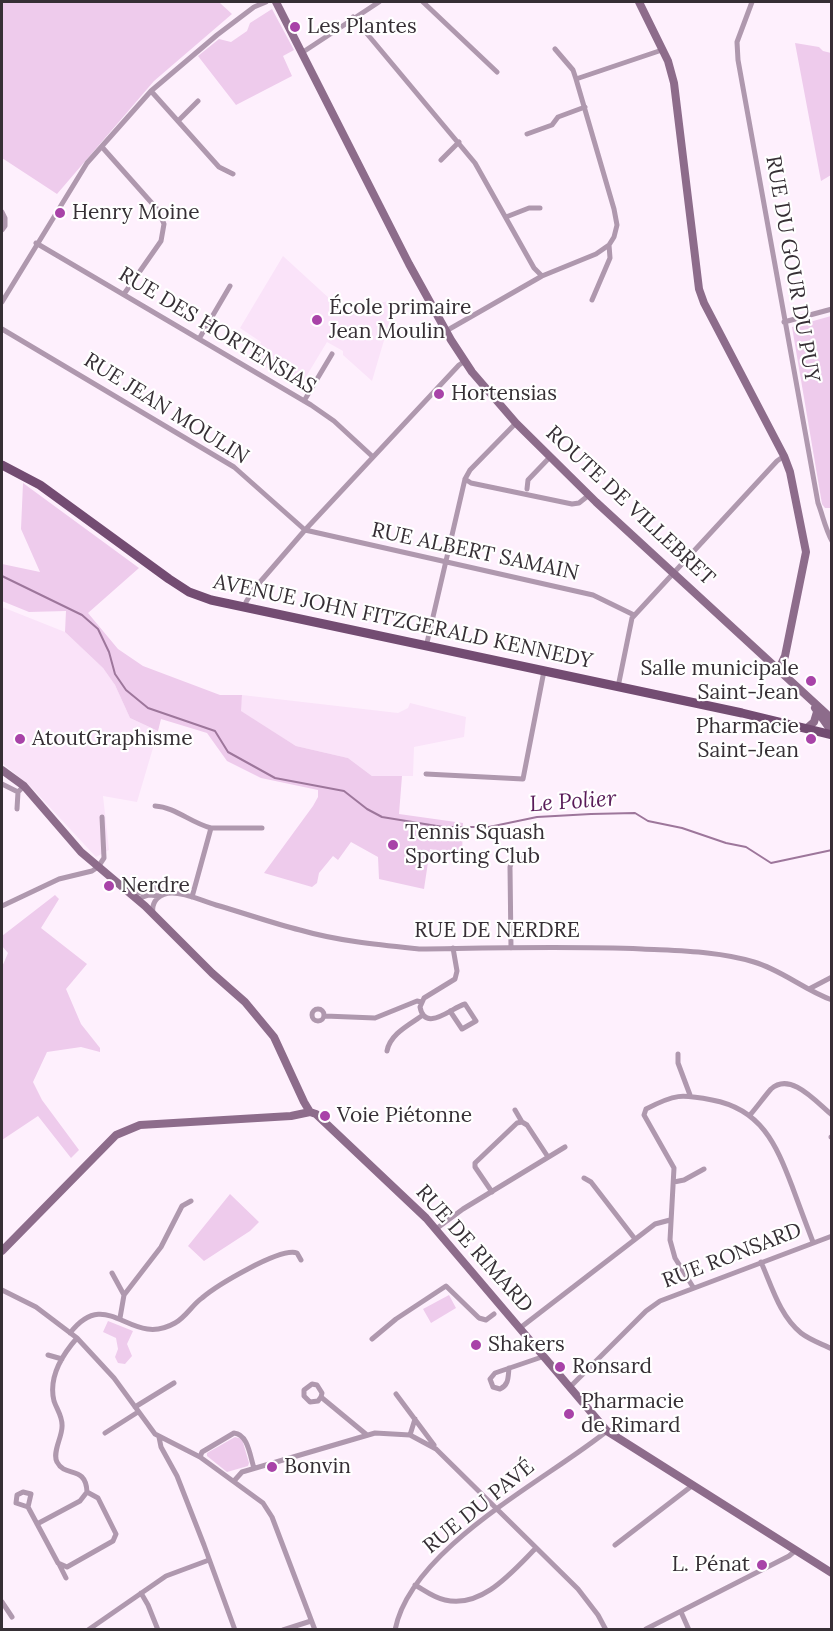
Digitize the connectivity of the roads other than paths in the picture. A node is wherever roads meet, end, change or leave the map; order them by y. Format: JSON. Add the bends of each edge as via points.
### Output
{"nodes":[{"id":1,"x":266,"y":2,"type":"edge"},
{"id":2,"x":276,"y":2,"type":"edge"},
{"id":3,"x":379,"y":2,"type":"edge"},
{"id":4,"x":423,"y":2,"type":"edge"},
{"id":5,"x":639,"y":2,"type":"edge"},
{"id":6,"x":752,"y":2,"type":"edge"},
{"id":7,"x":353,"y":17,"type":"junction"},
{"id":8,"x":555,"y":49,"type":"dead end"},
{"id":9,"x":662,"y":50,"type":"junction"},
{"id":10,"x":303,"y":52,"type":"junction"},
{"id":11,"x":498,"y":72,"type":"dead end"},
{"id":12,"x":576,"y":79,"type":"junction"},
{"id":13,"x":152,"y":91,"type":"junction"},
{"id":14,"x":198,"y":101,"type":"dead end"},
{"id":15,"x":585,"y":107,"type":"junction"},
{"id":16,"x":178,"y":121,"type":"junction"},
{"id":17,"x":527,"y":134,"type":"dead end"},
{"id":18,"x":459,"y":142,"type":"junction"},
{"id":19,"x":102,"y":147,"type":"junction"},
{"id":20,"x":441,"y":160,"type":"dead end"},
{"id":21,"x":233,"y":174,"type":"dead end"},
{"id":22,"x":540,"y":208,"type":"dead end"},
{"id":23,"x":2,"y":213,"type":"edge"},
{"id":24,"x":506,"y":217,"type":"junction"},
{"id":25,"x":2,"y":230,"type":"edge"},
{"id":26,"x":36,"y":243,"type":"junction"},
{"id":27,"x":609,"y":245,"type":"junction"},
{"id":28,"x":542,"y":276,"type":"junction"},
{"id":29,"x":230,"y":286,"type":"dead end"},
{"id":30,"x":124,"y":294,"type":"junction"},
{"id":31,"x":592,"y":300,"type":"dead end"},
{"id":32,"x":2,"y":302,"type":"edge"},
{"id":33,"x":831,"y":309,"type":"edge"},
{"id":34,"x":784,"y":322,"type":"junction"},
{"id":35,"x":2,"y":328,"type":"edge"},
{"id":36,"x":446,"y":331,"type":"junction"},
{"id":37,"x":199,"y":339,"type":"junction"},
{"id":38,"x":332,"y":354,"type":"dead end"},
{"id":39,"x":465,"y":361,"type":"junction"},
{"id":40,"x":303,"y":401,"type":"junction"},
{"id":41,"x":516,"y":423,"type":"junction"},
{"id":42,"x":784,"y":456,"type":"junction"},
{"id":43,"x":373,"y":457,"type":"junction"},
{"id":44,"x":550,"y":457,"type":"junction"},
{"id":45,"x":2,"y":465,"type":"edge"},
{"id":46,"x":465,"y":479,"type":"junction"},
{"id":47,"x":527,"y":489,"type":"dead end"},
{"id":48,"x":590,"y":495,"type":"junction"},
{"id":49,"x":305,"y":530,"type":"junction"},
{"id":50,"x":831,"y":541,"type":"edge"},
{"id":51,"x":446,"y":562,"type":"junction"},
{"id":52,"x":674,"y":572,"type":"junction"},
{"id":53,"x":246,"y":608,"type":"junction"},
{"id":54,"x":634,"y":615,"type":"junction"},
{"id":55,"x":426,"y":647,"type":"junction"},
{"id":56,"x":779,"y":669,"type":"junction"},
{"id":57,"x":544,"y":671,"type":"junction"},
{"id":58,"x":618,"y":687,"type":"junction"},
{"id":59,"x":811,"y":701,"type":"junction"},
{"id":60,"x":817,"y":712,"type":"junction"},
{"id":61,"x":830,"y":723,"type":"edge"},
{"id":62,"x":807,"y":728,"type":"junction"},
{"id":63,"x":831,"y":734,"type":"edge"},
{"id":64,"x":2,"y":770,"type":"edge"},
{"id":65,"x":426,"y":774,"type":"dead end"},
{"id":66,"x":2,"y":784,"type":"edge"},
{"id":67,"x":21,"y":789,"type":"junction"},
{"id":68,"x":155,"y":806,"type":"dead end"},
{"id":69,"x":17,"y":809,"type":"dead end"},
{"id":70,"x":102,"y":817,"type":"dead end"},
{"id":71,"x":211,"y":828,"type":"junction"},
{"id":72,"x":262,"y":828,"type":"dead end"},
{"id":73,"x":526,"y":859,"type":"dead end"},
{"id":74,"x":98,"y":867,"type":"junction"},
{"id":75,"x":121,"y":886,"type":"junction"},
{"id":76,"x":160,"y":888,"type":"junction"},
{"id":77,"x":171,"y":893,"type":"junction"},
{"id":78,"x":160,"y":896,"type":"junction"},
{"id":79,"x":192,"y":897,"type":"junction"},
{"id":80,"x":137,"y":899,"type":"junction"},
{"id":81,"x":2,"y":906,"type":"edge"},
{"id":82,"x":153,"y":914,"type":"junction"},
{"id":83,"x":453,"y":948,"type":"junction"},
{"id":84,"x":511,"y":948,"type":"junction"},
{"id":85,"x":831,"y":977,"type":"edge"},
{"id":86,"x":809,"y":989,"type":"junction"},
{"id":87,"x":831,"y":1000,"type":"edge"},
{"id":88,"x":421,"y":1002,"type":"junction"},
{"id":89,"x":450,"y":1011,"type":"junction"},
{"id":90,"x":423,"y":1015,"type":"junction"},
{"id":91,"x":325,"y":1016,"type":"dead end"},
{"id":92,"x":387,"y":1052,"type":"dead end"},
{"id":93,"x":678,"y":1054,"type":"dead end"},
{"id":94,"x":690,"y":1095,"type":"junction"},
{"id":95,"x":515,"y":1110,"type":"dead end"},
{"id":96,"x":310,"y":1112,"type":"junction"},
{"id":97,"x":750,"y":1115,"type":"junction"},
{"id":98,"x":831,"y":1115,"type":"edge"},
{"id":99,"x":522,"y":1122,"type":"junction"},
{"id":100,"x":565,"y":1147,"type":"dead end"},
{"id":101,"x":548,"y":1157,"type":"junction"},
{"id":102,"x":704,"y":1169,"type":"dead end"},
{"id":103,"x":584,"y":1178,"type":"dead end"},
{"id":104,"x":674,"y":1182,"type":"junction"},
{"id":105,"x":492,"y":1192,"type":"junction"},
{"id":106,"x":191,"y":1201,"type":"dead end"},
{"id":107,"x":670,"y":1220,"type":"junction"},
{"id":108,"x":436,"y":1229,"type":"junction"},
{"id":109,"x":831,"y":1236,"type":"edge"},
{"id":110,"x":635,"y":1239,"type":"junction"},
{"id":111,"x":813,"y":1242,"type":"junction"},
{"id":112,"x":2,"y":1251,"type":"edge"},
{"id":113,"x":301,"y":1260,"type":"dead end"},
{"id":114,"x":761,"y":1262,"type":"junction"},
{"id":115,"x":112,"y":1273,"type":"dead end"},
{"id":116,"x":693,"y":1287,"type":"junction"},
{"id":117,"x":2,"y":1290,"type":"edge"},
{"id":118,"x":124,"y":1295,"type":"junction"},
{"id":119,"x":495,"y":1314,"type":"dead end"},
{"id":120,"x":120,"y":1318,"type":"junction"},
{"id":121,"x":520,"y":1328,"type":"junction"},
{"id":122,"x":70,"y":1333,"type":"junction"},
{"id":123,"x":77,"y":1338,"type":"junction"},
{"id":124,"x":372,"y":1340,"type":"dead end"},
{"id":125,"x":831,"y":1349,"type":"edge"},
{"id":126,"x":48,"y":1355,"type":"dead end"},
{"id":127,"x":544,"y":1356,"type":"junction"},
{"id":128,"x":62,"y":1359,"type":"junction"},
{"id":129,"x":509,"y":1368,"type":"dead end"},
{"id":130,"x":174,"y":1383,"type":"dead end"},
{"id":131,"x":571,"y":1386,"type":"junction"},
{"id":132,"x":396,"y":1394,"type":"dead end"},
{"id":133,"x":321,"y":1397,"type":"dead end"},
{"id":134,"x":137,"y":1410,"type":"junction"},
{"id":135,"x":415,"y":1419,"type":"junction"},
{"id":136,"x":607,"y":1431,"type":"junction"},
{"id":137,"x":105,"y":1433,"type":"dead end"},
{"id":138,"x":367,"y":1435,"type":"junction"},
{"id":139,"x":410,"y":1435,"type":"junction"},
{"id":140,"x":159,"y":1437,"type":"junction"},
{"id":141,"x":436,"y":1449,"type":"junction"},
{"id":142,"x":200,"y":1457,"type":"junction"},
{"id":143,"x":254,"y":1468,"type":"junction"},
{"id":144,"x":234,"y":1481,"type":"junction"},
{"id":145,"x":693,"y":1485,"type":"junction"},
{"id":146,"x":87,"y":1492,"type":"junction"},
{"id":147,"x":28,"y":1507,"type":"dead end"},
{"id":148,"x":497,"y":1510,"type":"junction"},
{"id":149,"x":37,"y":1524,"type":"junction"},
{"id":150,"x":615,"y":1545,"type":"dead end"},
{"id":151,"x":536,"y":1548,"type":"junction"},
{"id":152,"x":795,"y":1551,"type":"junction"},
{"id":153,"x":209,"y":1560,"type":"junction"},
{"id":154,"x":58,"y":1563,"type":"junction"},
{"id":155,"x":831,"y":1573,"type":"edge"},
{"id":156,"x":66,"y":1578,"type":"dead end"},
{"id":157,"x":415,"y":1585,"type":"junction"},
{"id":158,"x":141,"y":1593,"type":"junction"},
{"id":159,"x":2,"y":1602,"type":"edge"},
{"id":160,"x":2,"y":1612,"type":"edge"},
{"id":161,"x":681,"y":1612,"type":"junction"},
{"id":162,"x":12,"y":1617,"type":"dead end"},
{"id":163,"x":311,"y":1621,"type":"junction"},
{"id":164,"x":88,"y":1629,"type":"edge"},
{"id":165,"x":158,"y":1629,"type":"edge"},
{"id":166,"x":235,"y":1629,"type":"edge"},
{"id":167,"x":283,"y":1629,"type":"edge"},
{"id":168,"x":315,"y":1629,"type":"edge"},
{"id":169,"x":395,"y":1629,"type":"edge"},
{"id":170,"x":606,"y":1629,"type":"edge"},
{"id":171,"x":646,"y":1629,"type":"edge"},
{"id":172,"x":690,"y":1629,"type":"edge"}],
"edges":[{"from":1,"to":13,"type":"street","via":[[217,35]]},
{"from":2,"to":10,"type":"street","name":"ROUTE DE VILLEBRET"},
{"from":3,"to":7,"type":"street"},
{"from":4,"to":11,"type":"street"},
{"from":5,"to":9,"type":"street"},
{"from":6,"to":34,"type":"street","name":"RUE DU GOUR DU PUY","via":[[737,49]]},
{"from":7,"to":10,"type":"street"},
{"from":7,"to":18,"type":"street"},
{"from":8,"to":12,"type":"street"},
{"from":9,"to":12,"type":"street"},
{"from":9,"to":42,"type":"street","via":[[674,83],[699,289]]},
{"from":10,"to":36,"type":"street","name":"ROUTE DE VILLEBRET"},
{"from":12,"to":15,"type":"street"},
{"from":13,"to":16,"type":"street"},
{"from":13,"to":19,"type":"street"},
{"from":14,"to":16,"type":"street"},
{"from":15,"to":17,"type":"street"},
{"from":15,"to":27,"type":"street","via":[[614,209],[616,225]]},
{"from":16,"to":21,"type":"street","via":[[219,167]]},
{"from":18,"to":20,"type":"street"},
{"from":18,"to":24,"type":"street"},
{"from":19,"to":26,"type":"street","via":[[87,163]]},
{"from":19,"to":30,"type":"street","via":[[158,210],[164,224],[161,241]]},
{"from":22,"to":24,"type":"street"},
{"from":23,"to":25,"type":"street"},
{"from":24,"to":28,"type":"street"},
{"from":26,"to":30,"type":"street","name":"RUE DES HORTENSIAS"},
{"from":26,"to":32,"type":"street"},
{"from":27,"to":28,"type":"street","via":[[597,254]]},
{"from":27,"to":31,"type":"street","via":[[610,258]]},
{"from":28,"to":36,"type":"street"},
{"from":29,"to":37,"type":"street"},
{"from":30,"to":37,"type":"street","name":"RUE DES HORTENSIAS"},
{"from":33,"to":34,"type":"street"},
{"from":34,"to":50,"type":"street","name":"RUE DU GOUR DU PUY","via":[[818,503],[826,514],[824,523]]},
{"from":35,"to":49,"type":"street","name":"RUE JEAN MOULIN","via":[[234,467]]},
{"from":36,"to":39,"type":"street","name":"ROUTE DE VILLEBRET"},
{"from":37,"to":40,"type":"street","name":"RUE DES HORTENSIAS"},
{"from":38,"to":40,"type":"street"},
{"from":39,"to":41,"type":"street","name":"ROUTE DE VILLEBRET"},
{"from":39,"to":43,"type":"street"},
{"from":40,"to":43,"type":"street","name":"RUE DES HORTENSIAS","via":[[334,421]]},
{"from":41,"to":44,"type":"street","name":"ROUTE DE VILLEBRET"},
{"from":41,"to":46,"type":"street"},
{"from":42,"to":52,"type":"street"},
{"from":42,"to":56,"type":"street","via":[[806,558]]},
{"from":43,"to":49,"type":"street"},
{"from":44,"to":47,"type":"street","via":[[528,480]]},
{"from":44,"to":48,"type":"street","name":"ROUTE DE VILLEBRET"},
{"from":45,"to":53,"type":"main road","name":"AVENUE JOHN FITZGERALD KENNEDY","via":[[40,485],[189,592]]},
{"from":46,"to":48,"type":"street","via":[[572,504]]},
{"from":46,"to":51,"type":"street"},
{"from":48,"to":52,"type":"street","name":"ROUTE DE VILLEBRET"},
{"from":49,"to":51,"type":"street","name":"RUE ALBERT SAMAIN"},
{"from":49,"to":53,"type":"street","via":[[254,589]]},
{"from":51,"to":54,"type":"street","name":"RUE ALBERT SAMAIN","via":[[594,595]]},
{"from":51,"to":55,"type":"street"},
{"from":52,"to":54,"type":"street"},
{"from":52,"to":56,"type":"street","name":"ROUTE DE VILLEBRET"},
{"from":53,"to":55,"type":"main road","name":"AVENUE JOHN FITZGERALD KENNEDY"},
{"from":54,"to":58,"type":"street"},
{"from":55,"to":57,"type":"main road","name":"AVENUE JOHN FITZGERALD KENNEDY"},
{"from":56,"to":59,"type":"street","name":"ROUTE DE VILLEBRET"},
{"from":57,"to":58,"type":"main road","name":"AVENUE JOHN FITZGERALD KENNEDY"},
{"from":57,"to":65,"type":"street","via":[[523,779]]},
{"from":58,"to":62,"type":"main road","name":"AVENUE JOHN FITZGERALD KENNEDY"},
{"from":59,"to":60,"type":"street"},
{"from":59,"to":61,"type":"street"},
{"from":60,"to":61,"type":"street"},
{"from":60,"to":62,"type":"street"},
{"from":61,"to":63,"type":"street"},
{"from":62,"to":63,"type":"main road","name":"AVENUE JOHN FITZGERALD KENNEDY"},
{"from":64,"to":67,"type":"street","name":"RUE DE RIMARD"},
{"from":66,"to":67,"type":"street"},
{"from":67,"to":69,"type":"street"},
{"from":67,"to":74,"type":"street","name":"RUE DE RIMARD"},
{"from":68,"to":71,"type":"street","via":[[165,806]]},
{"from":70,"to":74,"type":"street","via":[[104,858]]},
{"from":71,"to":72,"type":"street"},
{"from":71,"to":79,"type":"street"},
{"from":73,"to":84,"type":"street","via":[[512,861],[510,867]]},
{"from":74,"to":75,"type":"street","name":"RUE DE RIMARD"},
{"from":74,"to":81,"type":"street","via":[[59,879]]},
{"from":75,"to":76,"type":"street"},
{"from":75,"to":80,"type":"street","name":"RUE DE RIMARD"},
{"from":76,"to":77,"type":"street"},
{"from":76,"to":80,"type":"street","via":[[137,893]]},
{"from":77,"to":78,"type":"street","name":"RUE DE NERDRE"},
{"from":77,"to":79,"type":"street","name":"RUE DE NERDRE"},
{"from":78,"to":80,"type":"street","name":"RUE DE NERDRE"},
{"from":78,"to":82,"type":"street","via":[[152,906]]},
{"from":79,"to":83,"type":"street","name":"RUE DE NERDRE","via":[[326,936],[407,948]]},
{"from":80,"to":82,"type":"street","name":"RUE DE RIMARD"},
{"from":82,"to":96,"type":"street","name":"RUE DE RIMARD","via":[[267,1026]]},
{"from":83,"to":84,"type":"street","name":"RUE DE NERDRE"},
{"from":83,"to":88,"type":"street","via":[[455,978]]},
{"from":84,"to":86,"type":"street","name":"RUE DE NERDRE","via":[[700,951],[753,961]]},
{"from":85,"to":86,"type":"street"},
{"from":86,"to":87,"type":"street","name":"RUE DE NERDRE"},
{"from":88,"to":90,"type":"street"},
{"from":88,"to":91,"type":"street","via":[[375,1018]]},
{"from":89,"to":89,"type":"street","via":[[465,1004],[476,1021],[462,1029]]},
{"from":89,"to":90,"type":"street","via":[[436,1019]]},
{"from":90,"to":92,"type":"street","via":[[396,1035]]},
{"from":93,"to":94,"type":"street"},
{"from":94,"to":97,"type":"street","via":[[732,1104]]},
{"from":94,"to":104,"type":"street","via":[[666,1099],[644,1111],[674,1168]]},
{"from":95,"to":99,"type":"street"},
{"from":96,"to":108,"type":"street","name":"RUE DE RIMARD"},
{"from":96,"to":112,"type":"street","via":[[128,1128],[116,1135]]},
{"from":97,"to":98,"type":"street","via":[[772,1088],[784,1084],[797,1087]]},
{"from":97,"to":111,"type":"street","via":[[777,1149]]},
{"from":99,"to":101,"type":"street"},
{"from":99,"to":105,"type":"street","via":[[475,1163]]},
{"from":100,"to":101,"type":"street"},
{"from":101,"to":105,"type":"street"},
{"from":102,"to":104,"type":"street"},
{"from":103,"to":110,"type":"street"},
{"from":104,"to":107,"type":"street"},
{"from":105,"to":108,"type":"street"},
{"from":106,"to":118,"type":"street","via":[[182,1206],[152,1261]]},
{"from":107,"to":110,"type":"street","via":[[654,1224]]},
{"from":107,"to":116,"type":"street","via":[[672,1250]]},
{"from":108,"to":121,"type":"street","name":"RUE DE RIMARD"},
{"from":109,"to":111,"type":"street","name":"RUE RONSARD"},
{"from":110,"to":121,"type":"street"},
{"from":111,"to":114,"type":"street","name":"RUE RONSARD"},
{"from":113,"to":120,"type":"street","via":[[297,1253],[285,1252],[248,1269],[201,1298],[169,1327],[149,1331]]},
{"from":114,"to":116,"type":"street","name":"RUE RONSARD"},
{"from":114,"to":125,"type":"street","via":[[788,1319],[802,1334]]},
{"from":115,"to":118,"type":"street"},
{"from":116,"to":131,"type":"street","name":"RUE RONSARD","via":[[646,1311]]},
{"from":117,"to":122,"type":"street","via":[[36,1307]]},
{"from":118,"to":120,"type":"street"},
{"from":119,"to":124,"type":"street","via":[[486,1320],[479,1318],[446,1286]]},
{"from":120,"to":122,"type":"street","via":[[92,1315]]},
{"from":121,"to":127,"type":"street","name":"RUE DE RIMARD"},
{"from":122,"to":123,"type":"street"},
{"from":123,"to":128,"type":"street"},
{"from":123,"to":134,"type":"street"},
{"from":126,"to":128,"type":"street"},
{"from":127,"to":129,"type":"street"},
{"from":127,"to":131,"type":"street","name":"RUE DE RIMARD"},
{"from":128,"to":146,"type":"street","via":[[54,1380],[54,1401],[63,1425],[56,1460],[62,1468],[81,1476]]},
{"from":130,"to":134,"type":"street"},
{"from":131,"to":136,"type":"street","name":"RUE DE RIMARD"},
{"from":132,"to":135,"type":"street"},
{"from":133,"to":138,"type":"street"},
{"from":134,"to":137,"type":"street"},
{"from":134,"to":140,"type":"street"},
{"from":135,"to":139,"type":"street"},
{"from":135,"to":141,"type":"street"},
{"from":136,"to":145,"type":"street","name":"RUE DE RIMARD"},
{"from":136,"to":148,"type":"street","name":"RUE DU PAVÉ"},
{"from":138,"to":139,"type":"street"},
{"from":138,"to":143,"type":"street"},
{"from":139,"to":141,"type":"street"},
{"from":140,"to":142,"type":"street"},
{"from":140,"to":153,"type":"street"},
{"from":141,"to":148,"type":"street"},
{"from":142,"to":143,"type":"street","via":[[202,1452],[238,1433],[244,1438]]},
{"from":142,"to":144,"type":"street"},
{"from":143,"to":144,"type":"street","via":[[242,1472]]},
{"from":144,"to":163,"type":"street","via":[[268,1508]]},
{"from":145,"to":150,"type":"street"},
{"from":145,"to":152,"type":"street","name":"RUE DE RIMARD"},
{"from":146,"to":149,"type":"street","via":[[80,1501]]},
{"from":146,"to":154,"type":"street","via":[[98,1498],[116,1538],[67,1567]]},
{"from":147,"to":149,"type":"street"},
{"from":148,"to":151,"type":"street"},
{"from":148,"to":157,"type":"street","name":"RUE DU PAVÉ","via":[[443,1552]]},
{"from":149,"to":154,"type":"street"},
{"from":151,"to":157,"type":"street","via":[[501,1583],[474,1598],[446,1600]]},
{"from":151,"to":170,"type":"street","via":[[578,1589]]},
{"from":152,"to":155,"type":"street","name":"RUE DE RIMARD"},
{"from":152,"to":161,"type":"street"},
{"from":153,"to":158,"type":"street","via":[[166,1576]]},
{"from":153,"to":166,"type":"street"},
{"from":154,"to":156,"type":"street"},
{"from":157,"to":169,"type":"street","name":"RUE DU PAVÉ","via":[[399,1612]]},
{"from":158,"to":164,"type":"street"},
{"from":158,"to":165,"type":"street"},
{"from":159,"to":160,"type":"street"},
{"from":159,"to":162,"type":"street"},
{"from":161,"to":171,"type":"street"},
{"from":161,"to":172,"type":"street"},
{"from":163,"to":167,"type":"street"},
{"from":163,"to":168,"type":"street"}]}
